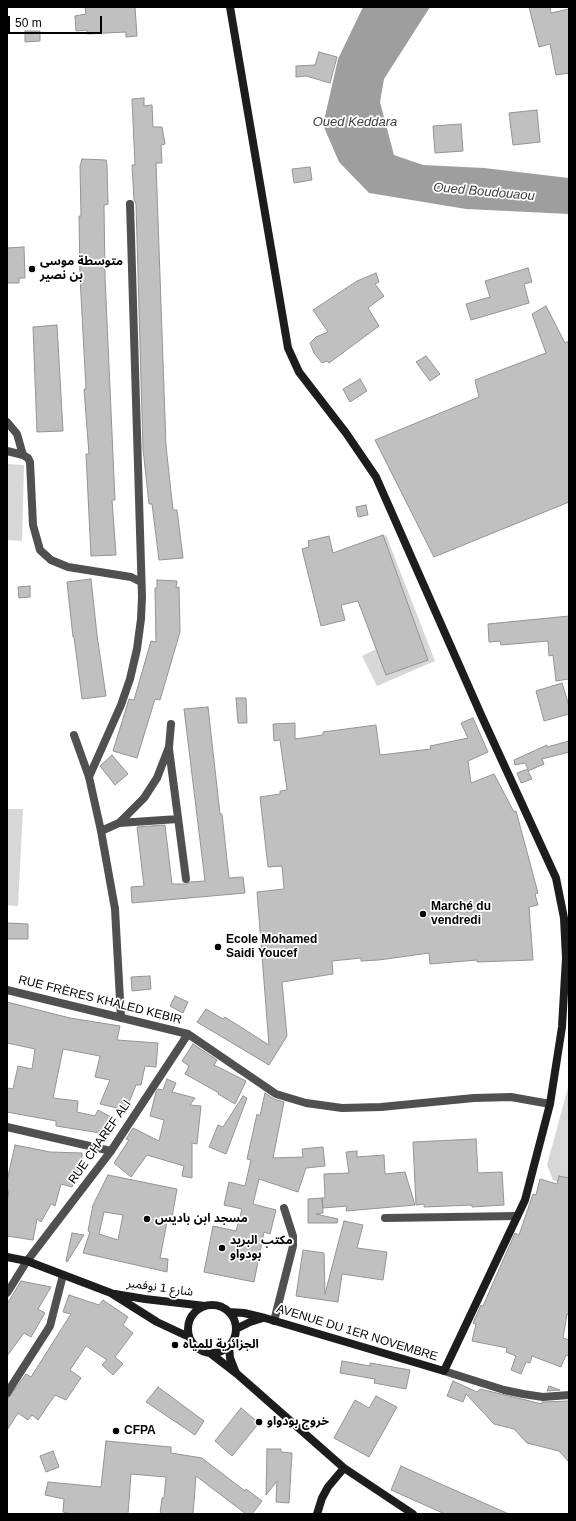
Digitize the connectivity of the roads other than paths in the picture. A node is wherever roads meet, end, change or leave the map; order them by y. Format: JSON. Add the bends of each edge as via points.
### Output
{"nodes":[{"id":1,"x":230,"y":7,"type":"edge"},
{"id":2,"x":130,"y":204,"type":"dead end"},
{"id":3,"x":7,"y":422,"type":"edge"},
{"id":4,"x":7,"y":451,"type":"edge"},
{"id":5,"x":24,"y":455,"type":"junction"},
{"id":6,"x":141,"y":582,"type":"junction"},
{"id":7,"x":171,"y":724,"type":"dead end"},
{"id":8,"x":74,"y":735,"type":"dead end"},
{"id":9,"x":168,"y":747,"type":"junction"},
{"id":10,"x":89,"y":777,"type":"junction"},
{"id":11,"x":178,"y":819,"type":"junction"},
{"id":12,"x":119,"y":823,"type":"junction"},
{"id":13,"x":101,"y":831,"type":"junction"},
{"id":14,"x":186,"y":879,"type":"dead end"},
{"id":15,"x":7,"y":990,"type":"edge"},
{"id":16,"x":121,"y":1018,"type":"junction"},
{"id":17,"x":188,"y":1034,"type":"junction"},
{"id":18,"x":550,"y":1104,"type":"junction"},
{"id":19,"x":7,"y":1127,"type":"edge"},
{"id":20,"x":111,"y":1151,"type":"junction"},
{"id":21,"x":284,"y":1208,"type":"dead end"},
{"id":22,"x":517,"y":1216,"type":"junction"},
{"id":23,"x":385,"y":1218,"type":"dead end"},
{"id":24,"x":7,"y":1257,"type":"edge"},
{"id":25,"x":27,"y":1261,"type":"junction"},
{"id":26,"x":63,"y":1275,"type":"junction"},
{"id":27,"x":7,"y":1293,"type":"edge"},
{"id":28,"x":111,"y":1293,"type":"junction"},
{"id":29,"x":206,"y":1306,"type":"junction"},
{"id":30,"x":229,"y":1312,"type":"junction"},
{"id":31,"x":265,"y":1318,"type":"junction"},
{"id":32,"x":274,"y":1321,"type":"junction"},
{"id":33,"x":236,"y":1329,"type":"junction"},
{"id":34,"x":190,"y":1338,"type":"junction"},
{"id":35,"x":229,"y":1346,"type":"junction"},
{"id":36,"x":210,"y":1353,"type":"junction"},
{"id":37,"x":444,"y":1371,"type":"junction"},
{"id":38,"x":236,"y":1373,"type":"junction"},
{"id":39,"x":7,"y":1393,"type":"edge"},
{"id":40,"x":569,"y":1395,"type":"edge"},
{"id":41,"x":344,"y":1468,"type":"junction"},
{"id":42,"x":317,"y":1514,"type":"edge"},
{"id":43,"x":413,"y":1514,"type":"edge"}],
"edges":[{"from":1,"to":18,"type":"main road","via":[[288,348],[299,372],[376,477],[556,878],[564,918],[566,958],[562,1027]]},
{"from":2,"to":6,"type":"street"},
{"from":3,"to":5,"type":"street","via":[[16,434]]},
{"from":4,"to":5,"type":"street"},
{"from":5,"to":6,"type":"street","via":[[30,462],[33,525],[40,550],[51,560],[68,567],[131,577]]},
{"from":6,"to":10,"type":"street","via":[[137,649],[130,679],[101,754]]},
{"from":7,"to":9,"type":"street"},
{"from":8,"to":10,"type":"street"},
{"from":9,"to":11,"type":"street"},
{"from":9,"to":12,"type":"street","via":[[157,778],[144,798]]},
{"from":10,"to":13,"type":"street"},
{"from":11,"to":12,"type":"street"},
{"from":11,"to":14,"type":"street"},
{"from":12,"to":13,"type":"street"},
{"from":13,"to":16,"type":"street","via":[[115,910]]},
{"from":15,"to":16,"type":"street","name":"RUE FRÈRES KHALED KEBIR"},
{"from":16,"to":17,"type":"street","name":"RUE FRÈRES KHALED KEBIR"},
{"from":17,"to":18,"type":"street","via":[[276,1094],[306,1103],[342,1108],[381,1107],[511,1097]]},
{"from":17,"to":20,"type":"street","name":"RUE CHAREF ALI"},
{"from":18,"to":22,"type":"main road","via":[[525,1200]]},
{"from":19,"to":20,"type":"street"},
{"from":20,"to":25,"type":"street","name":"RUE CHAREF ALI"},
{"from":21,"to":32,"type":"street","via":[[293,1236]]},
{"from":22,"to":23,"type":"street"},
{"from":22,"to":37,"type":"main road"},
{"from":24,"to":25,"type":"main road"},
{"from":25,"to":26,"type":"main road"},
{"from":25,"to":27,"type":"street","name":"RUE CHAREF ALI"},
{"from":26,"to":28,"type":"main road"},
{"from":26,"to":39,"type":"street","via":[[50,1326]]},
{"from":28,"to":29,"type":"main road","name":"شارع 1 نوفمبر"},
{"from":28,"to":34,"type":"main road","via":[[157,1322]]},
{"from":29,"to":30,"type":"main road","via":[[218,1306]]},
{"from":29,"to":34,"type":"main road","via":[[200,1308],[191,1318],[188,1331]]},
{"from":30,"to":31,"type":"main road","name":"AVENUE DU 1ER NOVEMBRE"},
{"from":30,"to":33,"type":"main road"},
{"from":31,"to":32,"type":"main road","name":"AVENUE DU 1ER NOVEMBRE"},
{"from":31,"to":33,"type":"main road","name":"AVENUE DU 1ER NOVEMBRE"},
{"from":32,"to":37,"type":"main road","name":"AVENUE DU 1ER NOVEMBRE"},
{"from":33,"to":35,"type":"main road"},
{"from":34,"to":36,"type":"main road","via":[[198,1348]]},
{"from":35,"to":36,"type":"main road"},
{"from":35,"to":38,"type":"main road","via":[[230,1358]]},
{"from":36,"to":38,"type":"main road"},
{"from":37,"to":40,"type":"street","via":[[523,1394],[543,1397]]},
{"from":38,"to":41,"type":"main road"},
{"from":41,"to":42,"type":"main road","via":[[328,1487]]},
{"from":41,"to":43,"type":"main road"}]}
